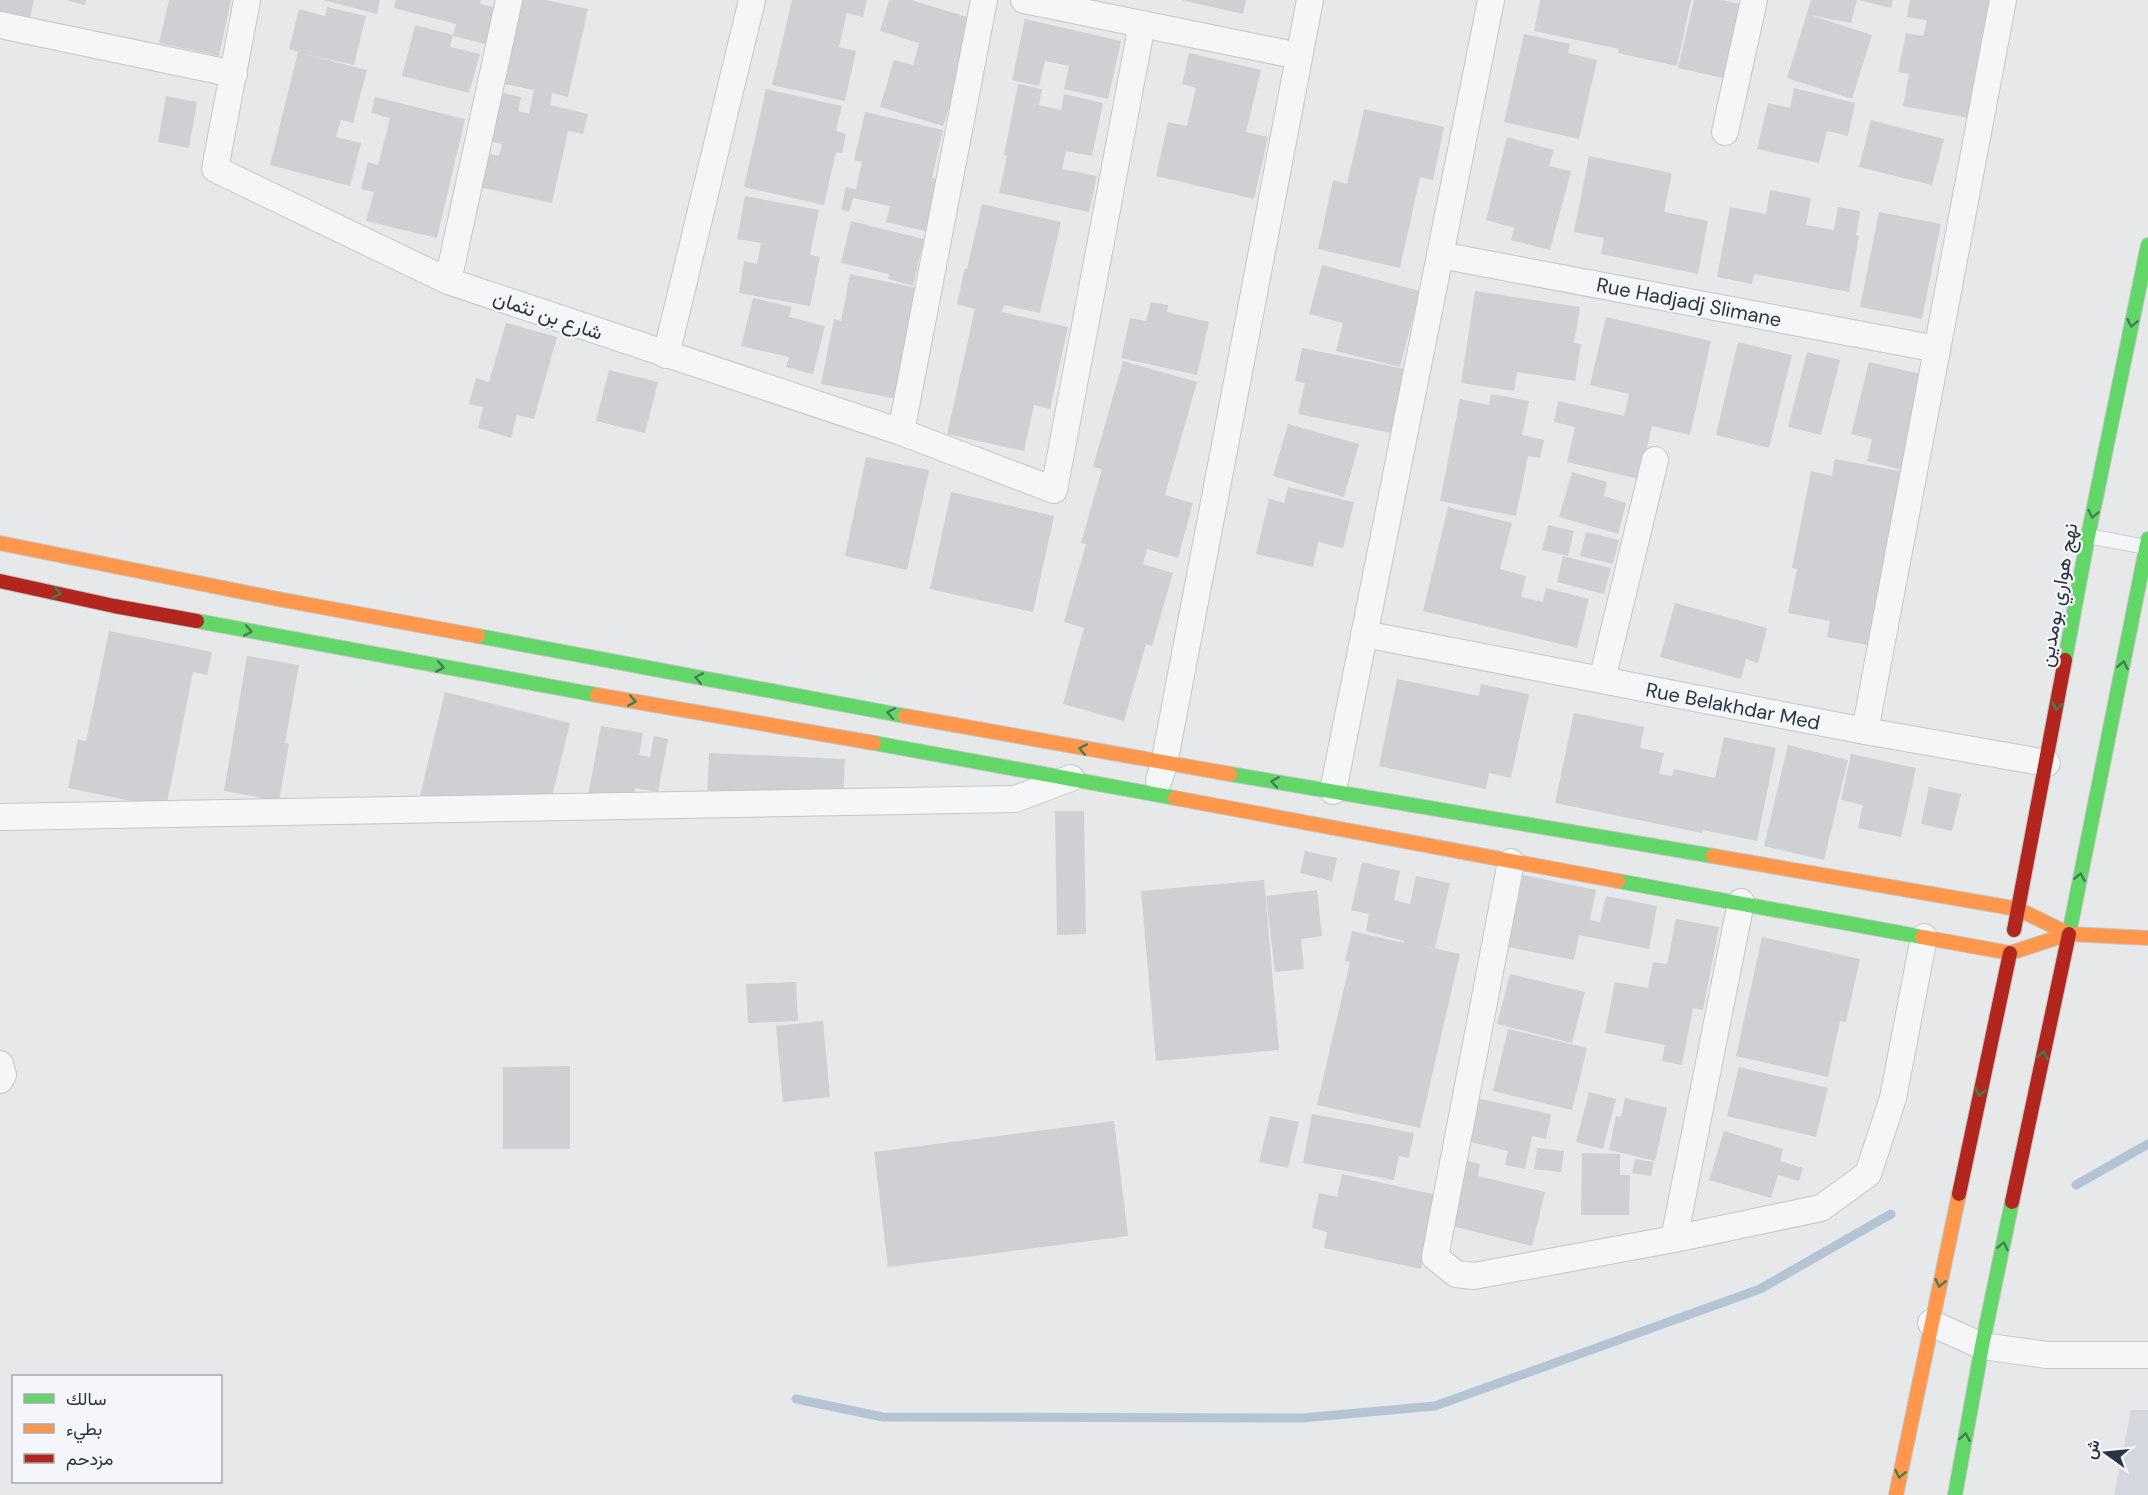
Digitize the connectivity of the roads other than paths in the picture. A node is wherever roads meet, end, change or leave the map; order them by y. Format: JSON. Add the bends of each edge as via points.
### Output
{"nodes":[{"id":1,"x":247,"y":0,"type":"edge"},
{"id":2,"x":509,"y":0,"type":"edge"},
{"id":3,"x":752,"y":0,"type":"edge"},
{"id":4,"x":984,"y":0,"type":"edge"},
{"id":5,"x":1024,"y":0,"type":"edge"},
{"id":6,"x":1310,"y":0,"type":"edge"},
{"id":7,"x":1491,"y":0,"type":"edge"},
{"id":8,"x":1754,"y":0,"type":"edge"},
{"id":9,"x":2003,"y":0,"type":"edge"},
{"id":10,"x":1142,"y":24,"type":"junction"},
{"id":11,"x":0,"y":25,"type":"edge"},
{"id":12,"x":1299,"y":56,"type":"junction"},
{"id":13,"x":234,"y":74,"type":"junction"},
{"id":14,"x":1725,"y":132,"type":"dead end"},
{"id":15,"x":2148,"y":245,"type":"edge"},
{"id":16,"x":1440,"y":255,"type":"junction"},
{"id":17,"x":448,"y":281,"type":"junction"},
{"id":18,"x":1937,"y":349,"type":"junction"},
{"id":19,"x":666,"y":355,"type":"junction"},
{"id":20,"x":901,"y":432,"type":"junction"},
{"id":21,"x":1655,"y":460,"type":"dead end"},
{"id":22,"x":2088,"y":536,"type":"junction"},
{"id":23,"x":0,"y":543,"type":"edge"},
{"id":24,"x":2147,"y":544,"type":"edge"},
{"id":25,"x":0,"y":581,"type":"edge"},
{"id":26,"x":1364,"y":634,"type":"junction"},
{"id":27,"x":1602,"y":680,"type":"junction"},
{"id":28,"x":1865,"y":731,"type":"junction"},
{"id":29,"x":2047,"y":763,"type":"junction"},
{"id":30,"x":1164,"y":764,"type":"junction"},
{"id":31,"x":1071,"y":778,"type":"junction"},
{"id":32,"x":1333,"y":791,"type":"junction"},
{"id":33,"x":1155,"y":794,"type":"junction"},
{"id":34,"x":0,"y":817,"type":"edge"},
{"id":35,"x":1511,"y":862,"type":"junction"},
{"id":36,"x":1741,"y":902,"type":"junction"},
{"id":37,"x":2018,"y":909,"type":"junction"},
{"id":38,"x":2069,"y":934,"type":"junction"},
{"id":39,"x":1924,"y":937,"type":"junction"},
{"id":40,"x":2148,"y":938,"type":"edge"},
{"id":41,"x":2010,"y":953,"type":"junction"},
{"id":42,"x":0,"y":1064,"type":"edge"},
{"id":43,"x":0,"y":1080,"type":"edge"},
{"id":44,"x":1674,"y":1239,"type":"junction"},
{"id":45,"x":1931,"y":1323,"type":"junction"},
{"id":46,"x":1982,"y":1346,"type":"junction"},
{"id":47,"x":2148,"y":1355,"type":"edge"},
{"id":48,"x":1896,"y":1495,"type":"edge"},
{"id":49,"x":1955,"y":1495,"type":"edge"}],
"edges":[{"from":1,"to":13,"type":"street","name":"شارع بن نثمان"},
{"from":2,"to":17,"type":"street"},
{"from":3,"to":19,"type":"street"},
{"from":4,"to":20,"type":"street"},
{"from":5,"to":10,"type":"street"},
{"from":6,"to":12,"type":"street"},
{"from":7,"to":16,"type":"street"},
{"from":8,"to":14,"type":"street"},
{"from":9,"to":18,"type":"street"},
{"from":10,"to":12,"type":"street"},
{"from":10,"to":20,"type":"street","name":"شارع بن نثمان","via":[[1054,490]]},
{"from":11,"to":13,"type":"street"},
{"from":12,"to":30,"type":"street"},
{"from":13,"to":17,"type":"street","name":"شارع بن نثمان","via":[[215,169]]},
{"from":15,"to":22,"type":"main road","name":"نهج هواري بومدين","one_way":true},
{"from":16,"to":18,"type":"street","name":"Rue Hadjadj Slimane"},
{"from":16,"to":26,"type":"street"},
{"from":17,"to":19,"type":"street","name":"شارع بن نثمان"},
{"from":18,"to":28,"type":"street"},
{"from":19,"to":20,"type":"street","name":"شارع بن نثمان"},
{"from":21,"to":27,"type":"street"},
{"from":22,"to":24,"type":"lane"},
{"from":22,"to":29,"type":"main road","name":"نهج هواري بومدين","one_way":true},
{"from":30,"to":23,"type":"main road","one_way":true,"via":[[278,599]]},
{"from":38,"to":24,"type":"main road","one_way":true},
{"from":25,"to":31,"type":"main road","one_way":true,"via":[[457,670]]},
{"from":26,"to":27,"type":"street","name":"Rue Belakhdar Med"},
{"from":26,"to":32,"type":"street"},
{"from":27,"to":28,"type":"street","name":"Rue Belakhdar Med"},
{"from":28,"to":29,"type":"street","name":"Rue Belakhdar Med"},
{"from":29,"to":37,"type":"main road","name":"نهج هواري بومدين"},
{"from":32,"to":30,"type":"main road","one_way":true},
{"from":30,"to":33,"type":"street"},
{"from":31,"to":33,"type":"main road"},
{"from":31,"to":34,"type":"street","via":[[1015,799]]},
{"from":32,"to":37,"type":"main road"},
{"from":33,"to":35,"type":"main road"},
{"from":35,"to":36,"type":"main road"},
{"from":35,"to":44,"type":"street","via":[[1435,1257],[1456,1274],[1474,1276]]},
{"from":36,"to":39,"type":"main road"},
{"from":36,"to":44,"type":"street"},
{"from":37,"to":38,"type":"main road"},
{"from":37,"to":41,"type":"main road","name":"نهج هواري بومدين"},
{"from":38,"to":40,"type":"main road"},
{"from":38,"to":41,"type":"main road"},
{"from":46,"to":38,"type":"main road","one_way":true},
{"from":39,"to":41,"type":"main road"},
{"from":39,"to":44,"type":"street","via":[[1893,1098],[1868,1174],[1821,1208]]},
{"from":41,"to":45,"type":"main road","name":"نهج هواري بومدين","one_way":true},
{"from":42,"to":43,"type":"street"},
{"from":45,"to":46,"type":"street"},
{"from":45,"to":48,"type":"main road","name":"نهج هواري بومدين","one_way":true},
{"from":46,"to":47,"type":"street","via":[[2047,1355]]},
{"from":49,"to":46,"type":"main road","one_way":true}]}
